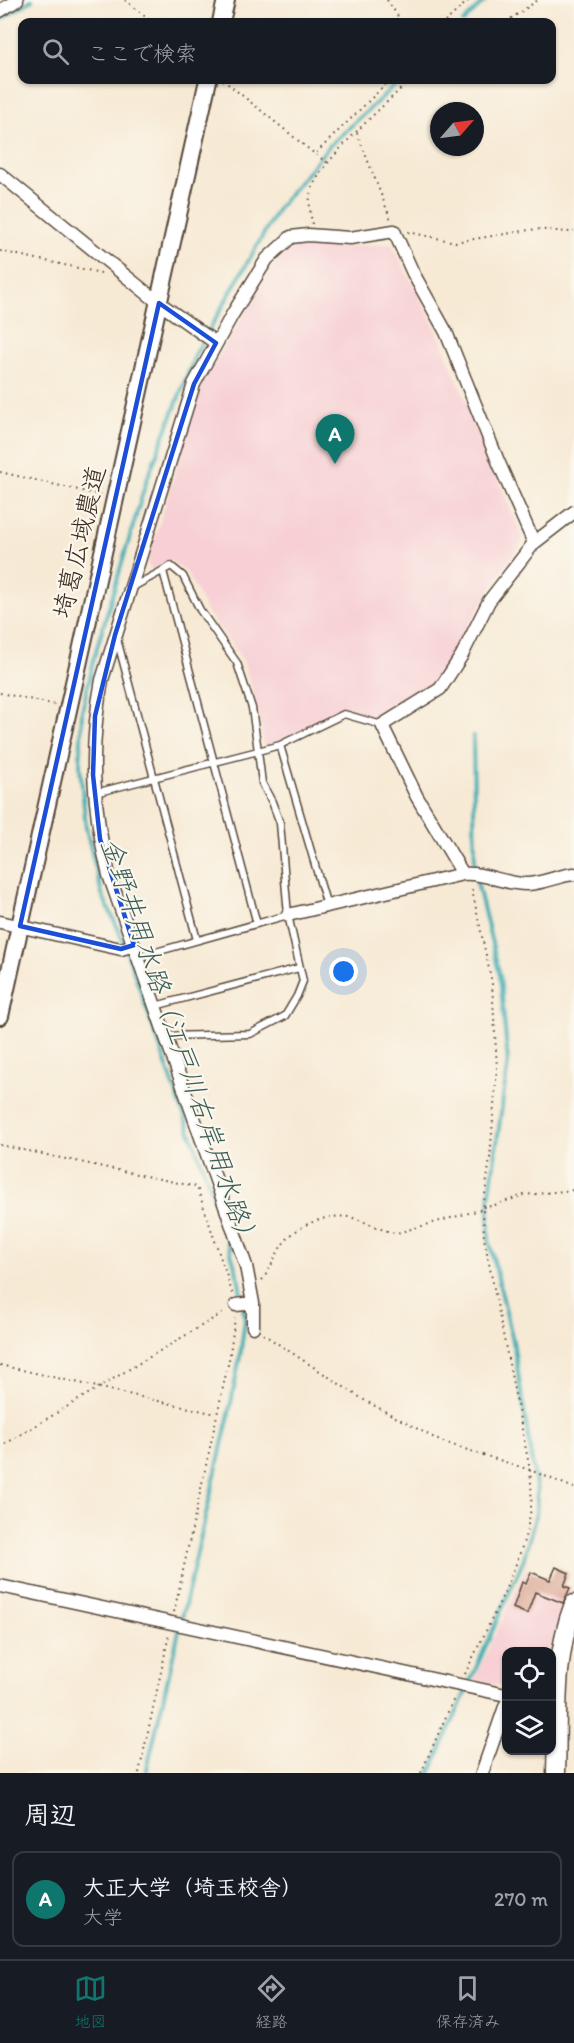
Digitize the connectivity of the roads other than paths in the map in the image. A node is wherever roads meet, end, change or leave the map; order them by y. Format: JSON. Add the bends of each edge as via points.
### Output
{"nodes":[{"id":1,"x":17,"y":0,"type":"edge"},
{"id":2,"x":226,"y":0,"type":"edge"},
{"id":3,"x":0,"y":11,"type":"edge"},
{"id":4,"x":222,"y":18,"type":"edge"},
{"id":5,"x":207,"y":84,"type":"edge"},
{"id":6,"x":0,"y":174,"type":"edge"},
{"id":7,"x":159,"y":303,"type":"junction"},
{"id":8,"x":216,"y":344,"type":"junction"},
{"id":9,"x":574,"y":512,"type":"edge"},
{"id":10,"x":534,"y":543,"type":"junction"},
{"id":11,"x":163,"y":571,"type":"junction"},
{"id":12,"x":130,"y":588,"type":"junction"},
{"id":13,"x":115,"y":635,"type":"junction"},
{"id":14,"x":382,"y":725,"type":"junction"},
{"id":15,"x":280,"y":745,"type":"junction"},
{"id":16,"x":258,"y":751,"type":"junction"},
{"id":17,"x":214,"y":762,"type":"junction"},
{"id":18,"x":154,"y":779,"type":"junction"},
{"id":19,"x":94,"y":793,"type":"junction"},
{"id":20,"x":471,"y":874,"type":"junction"},
{"id":21,"x":574,"y":874,"type":"edge"},
{"id":22,"x":327,"y":906,"type":"junction"},
{"id":23,"x":288,"y":915,"type":"junction"},
{"id":24,"x":0,"y":922,"type":"edge"},
{"id":25,"x":257,"y":924,"type":"junction"},
{"id":26,"x":20,"y":926,"type":"junction"},
{"id":27,"x":197,"y":940,"type":"junction"},
{"id":28,"x":131,"y":950,"type":"junction"},
{"id":29,"x":299,"y":968,"type":"junction"},
{"id":30,"x":155,"y":1006,"type":"junction"},
{"id":31,"x":0,"y":1016,"type":"edge"},
{"id":32,"x":166,"y":1036,"type":"junction"},
{"id":33,"x":252,"y":1297,"type":"junction"},
{"id":34,"x":236,"y":1305,"type":"road end"},
{"id":35,"x":253,"y":1327,"type":"road end"},
{"id":36,"x":0,"y":1586,"type":"edge"},
{"id":37,"x":574,"y":1605,"type":"edge"},
{"id":38,"x":502,"y":1694,"type":"edge"},
{"id":39,"x":554,"y":1701,"type":"edge"},
{"id":40,"x":502,"y":1718,"type":"edge"},
{"id":41,"x":555,"y":1755,"type":"edge"},
{"id":42,"x":482,"y":1773,"type":"edge"},
{"id":43,"x":556,"y":1773,"type":"edge"}],
"edges":[{"from":1,"to":3,"type":"street"},
{"from":2,"to":4,"type":"street"},
{"from":5,"to":7,"type":"street","name":"埼葛広域農道"},
{"from":6,"to":7,"type":"street"},
{"from":7,"to":8,"type":"street"},
{"from":7,"to":26,"type":"street","name":"埼葛広域農道"},
{"from":8,"to":10,"type":"street","via":[[267,259],[291,237],[350,238],[394,231],[446,332]]},
{"from":8,"to":12,"type":"street","via":[[194,384]]},
{"from":9,"to":10,"type":"street"},
{"from":10,"to":14,"type":"street","via":[[489,601],[440,689]]},
{"from":11,"to":12,"type":"lane"},
{"from":11,"to":16,"type":"lane","via":[[171,566],[183,576],[200,610],[237,663],[252,708]]},
{"from":11,"to":17,"type":"lane"},
{"from":12,"to":13,"type":"street"},
{"from":13,"to":18,"type":"lane"},
{"from":13,"to":19,"type":"street","via":[[96,716]]},
{"from":14,"to":15,"type":"lane","via":[[344,714]]},
{"from":14,"to":20,"type":"street","via":[[417,797]]},
{"from":15,"to":16,"type":"lane"},
{"from":15,"to":22,"type":"lane"},
{"from":16,"to":17,"type":"lane"},
{"from":16,"to":23,"type":"lane","via":[[262,783],[280,823]]},
{"from":17,"to":18,"type":"lane"},
{"from":17,"to":25,"type":"lane"},
{"from":18,"to":19,"type":"lane"},
{"from":18,"to":27,"type":"lane"},
{"from":19,"to":28,"type":"street","via":[[106,866]]},
{"from":20,"to":21,"type":"street","via":[[529,884]]},
{"from":20,"to":22,"type":"street"},
{"from":22,"to":23,"type":"street"},
{"from":23,"to":25,"type":"lane"},
{"from":23,"to":29,"type":"lane"},
{"from":24,"to":26,"type":"street"},
{"from":25,"to":27,"type":"lane"},
{"from":26,"to":28,"type":"street"},
{"from":26,"to":31,"type":"street","name":"埼葛広域農道"},
{"from":27,"to":28,"type":"lane"},
{"from":28,"to":30,"type":"street"},
{"from":29,"to":30,"type":"lane"},
{"from":29,"to":32,"type":"lane","via":[[303,981],[297,996],[285,1016],[268,1026],[250,1034]]},
{"from":30,"to":32,"type":"street"},
{"from":32,"to":33,"type":"street","via":[[246,1266]]},
{"from":33,"to":34,"type":"street"},
{"from":33,"to":35,"type":"street"},
{"from":36,"to":38,"type":"street"},
{"from":37,"to":39,"type":"main road","via":[[564,1636]]},
{"from":40,"to":42,"type":"street"},
{"from":41,"to":43,"type":"main road"}]}
